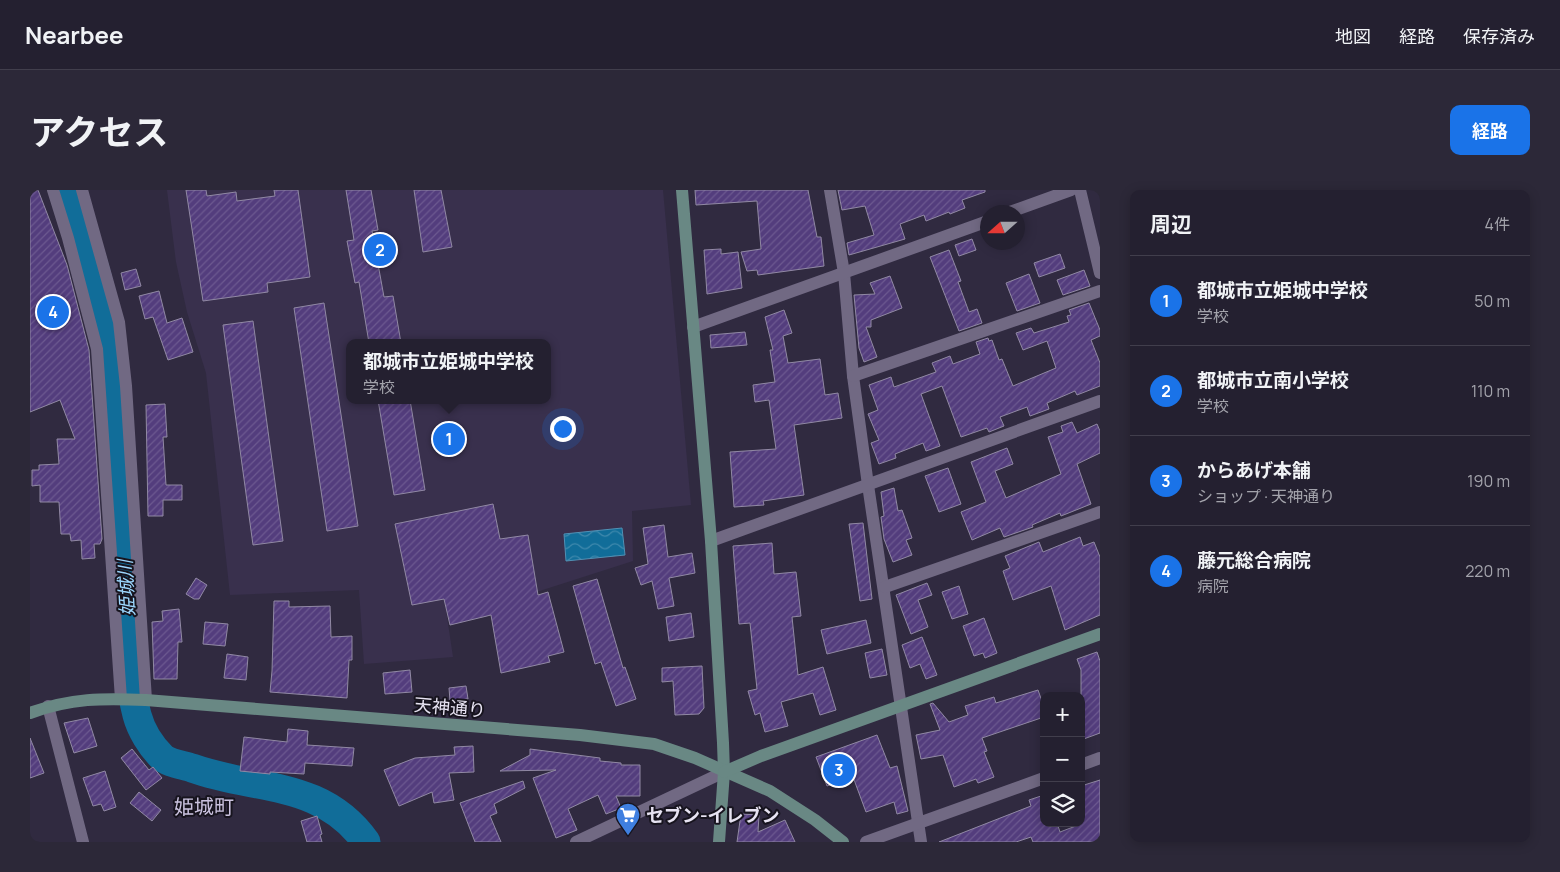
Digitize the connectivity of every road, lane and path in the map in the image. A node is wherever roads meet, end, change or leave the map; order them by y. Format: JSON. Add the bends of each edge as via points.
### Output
{"nodes":[{"id":1,"x":53,"y":190,"type":"edge"},
{"id":2,"x":82,"y":190,"type":"edge"},
{"id":3,"x":682,"y":190,"type":"edge"},
{"id":4,"x":830,"y":190,"type":"edge"},
{"id":5,"x":1071,"y":190,"type":"edge"},
{"id":6,"x":1080,"y":190,"type":"edge"},
{"id":7,"x":1025,"y":207,"type":"edge"},
{"id":8,"x":980,"y":224,"type":"edge"},
{"id":9,"x":1100,"y":272,"type":"edge"},
{"id":10,"x":844,"y":273,"type":"junction"},
{"id":11,"x":1100,"y":291,"type":"edge"},
{"id":12,"x":693,"y":327,"type":"junction"},
{"id":13,"x":853,"y":376,"type":"junction"},
{"id":14,"x":1100,"y":401,"type":"edge"},
{"id":15,"x":868,"y":485,"type":"junction"},
{"id":16,"x":1100,"y":512,"type":"edge"},
{"id":17,"x":711,"y":541,"type":"junction"},
{"id":18,"x":885,"y":587,"type":"junction"},
{"id":19,"x":1100,"y":634,"type":"edge"},
{"id":20,"x":122,"y":699,"type":"junction"},
{"id":21,"x":146,"y":700,"type":"junction"},
{"id":22,"x":48,"y":706,"type":"junction"},
{"id":23,"x":901,"y":706,"type":"junction"},
{"id":24,"x":30,"y":713,"type":"edge"},
{"id":25,"x":1100,"y":758,"type":"edge"},
{"id":26,"x":1085,"y":763,"type":"edge"},
{"id":27,"x":724,"y":772,"type":"junction"},
{"id":28,"x":1040,"y":779,"type":"edge"},
{"id":29,"x":919,"y":822,"type":"junction"},
{"id":30,"x":83,"y":842,"type":"edge"},
{"id":31,"x":576,"y":842,"type":"edge"},
{"id":32,"x":719,"y":842,"type":"edge"},
{"id":33,"x":843,"y":842,"type":"edge"},
{"id":34,"x":866,"y":842,"type":"edge"},
{"id":35,"x":921,"y":842,"type":"edge"}],
"edges":[{"from":1,"to":20,"type":"street","via":[[97,349]]},
{"from":2,"to":21,"type":"street","via":[[119,322]]},
{"from":3,"to":12,"type":"street"},
{"from":4,"to":10,"type":"street"},
{"from":5,"to":7,"type":"street"},
{"from":6,"to":9,"type":"street"},
{"from":8,"to":10,"type":"street"},
{"from":10,"to":12,"type":"street"},
{"from":10,"to":13,"type":"street"},
{"from":11,"to":13,"type":"street"},
{"from":12,"to":17,"type":"street"},
{"from":13,"to":15,"type":"street"},
{"from":14,"to":15,"type":"street"},
{"from":15,"to":17,"type":"street"},
{"from":15,"to":18,"type":"street"},
{"from":16,"to":18,"type":"street"},
{"from":17,"to":27,"type":"street"},
{"from":18,"to":23,"type":"street"},
{"from":19,"to":23,"type":"street"},
{"from":20,"to":21,"type":"street","name":"天神通り"},
{"from":20,"to":22,"type":"street","name":"天神通り","via":[[96,698]]},
{"from":21,"to":27,"type":"street","name":"天神通り","via":[[654,744]]},
{"from":22,"to":24,"type":"street","name":"天神通り"},
{"from":22,"to":30,"type":"street"},
{"from":23,"to":27,"type":"street"},
{"from":23,"to":29,"type":"street"},
{"from":25,"to":26,"type":"street"},
{"from":27,"to":31,"type":"street"},
{"from":27,"to":32,"type":"street"},
{"from":27,"to":33,"type":"street","name":"天神通り","via":[[770,791]]},
{"from":28,"to":29,"type":"street"},
{"from":29,"to":34,"type":"street"},
{"from":29,"to":35,"type":"street"}]}
